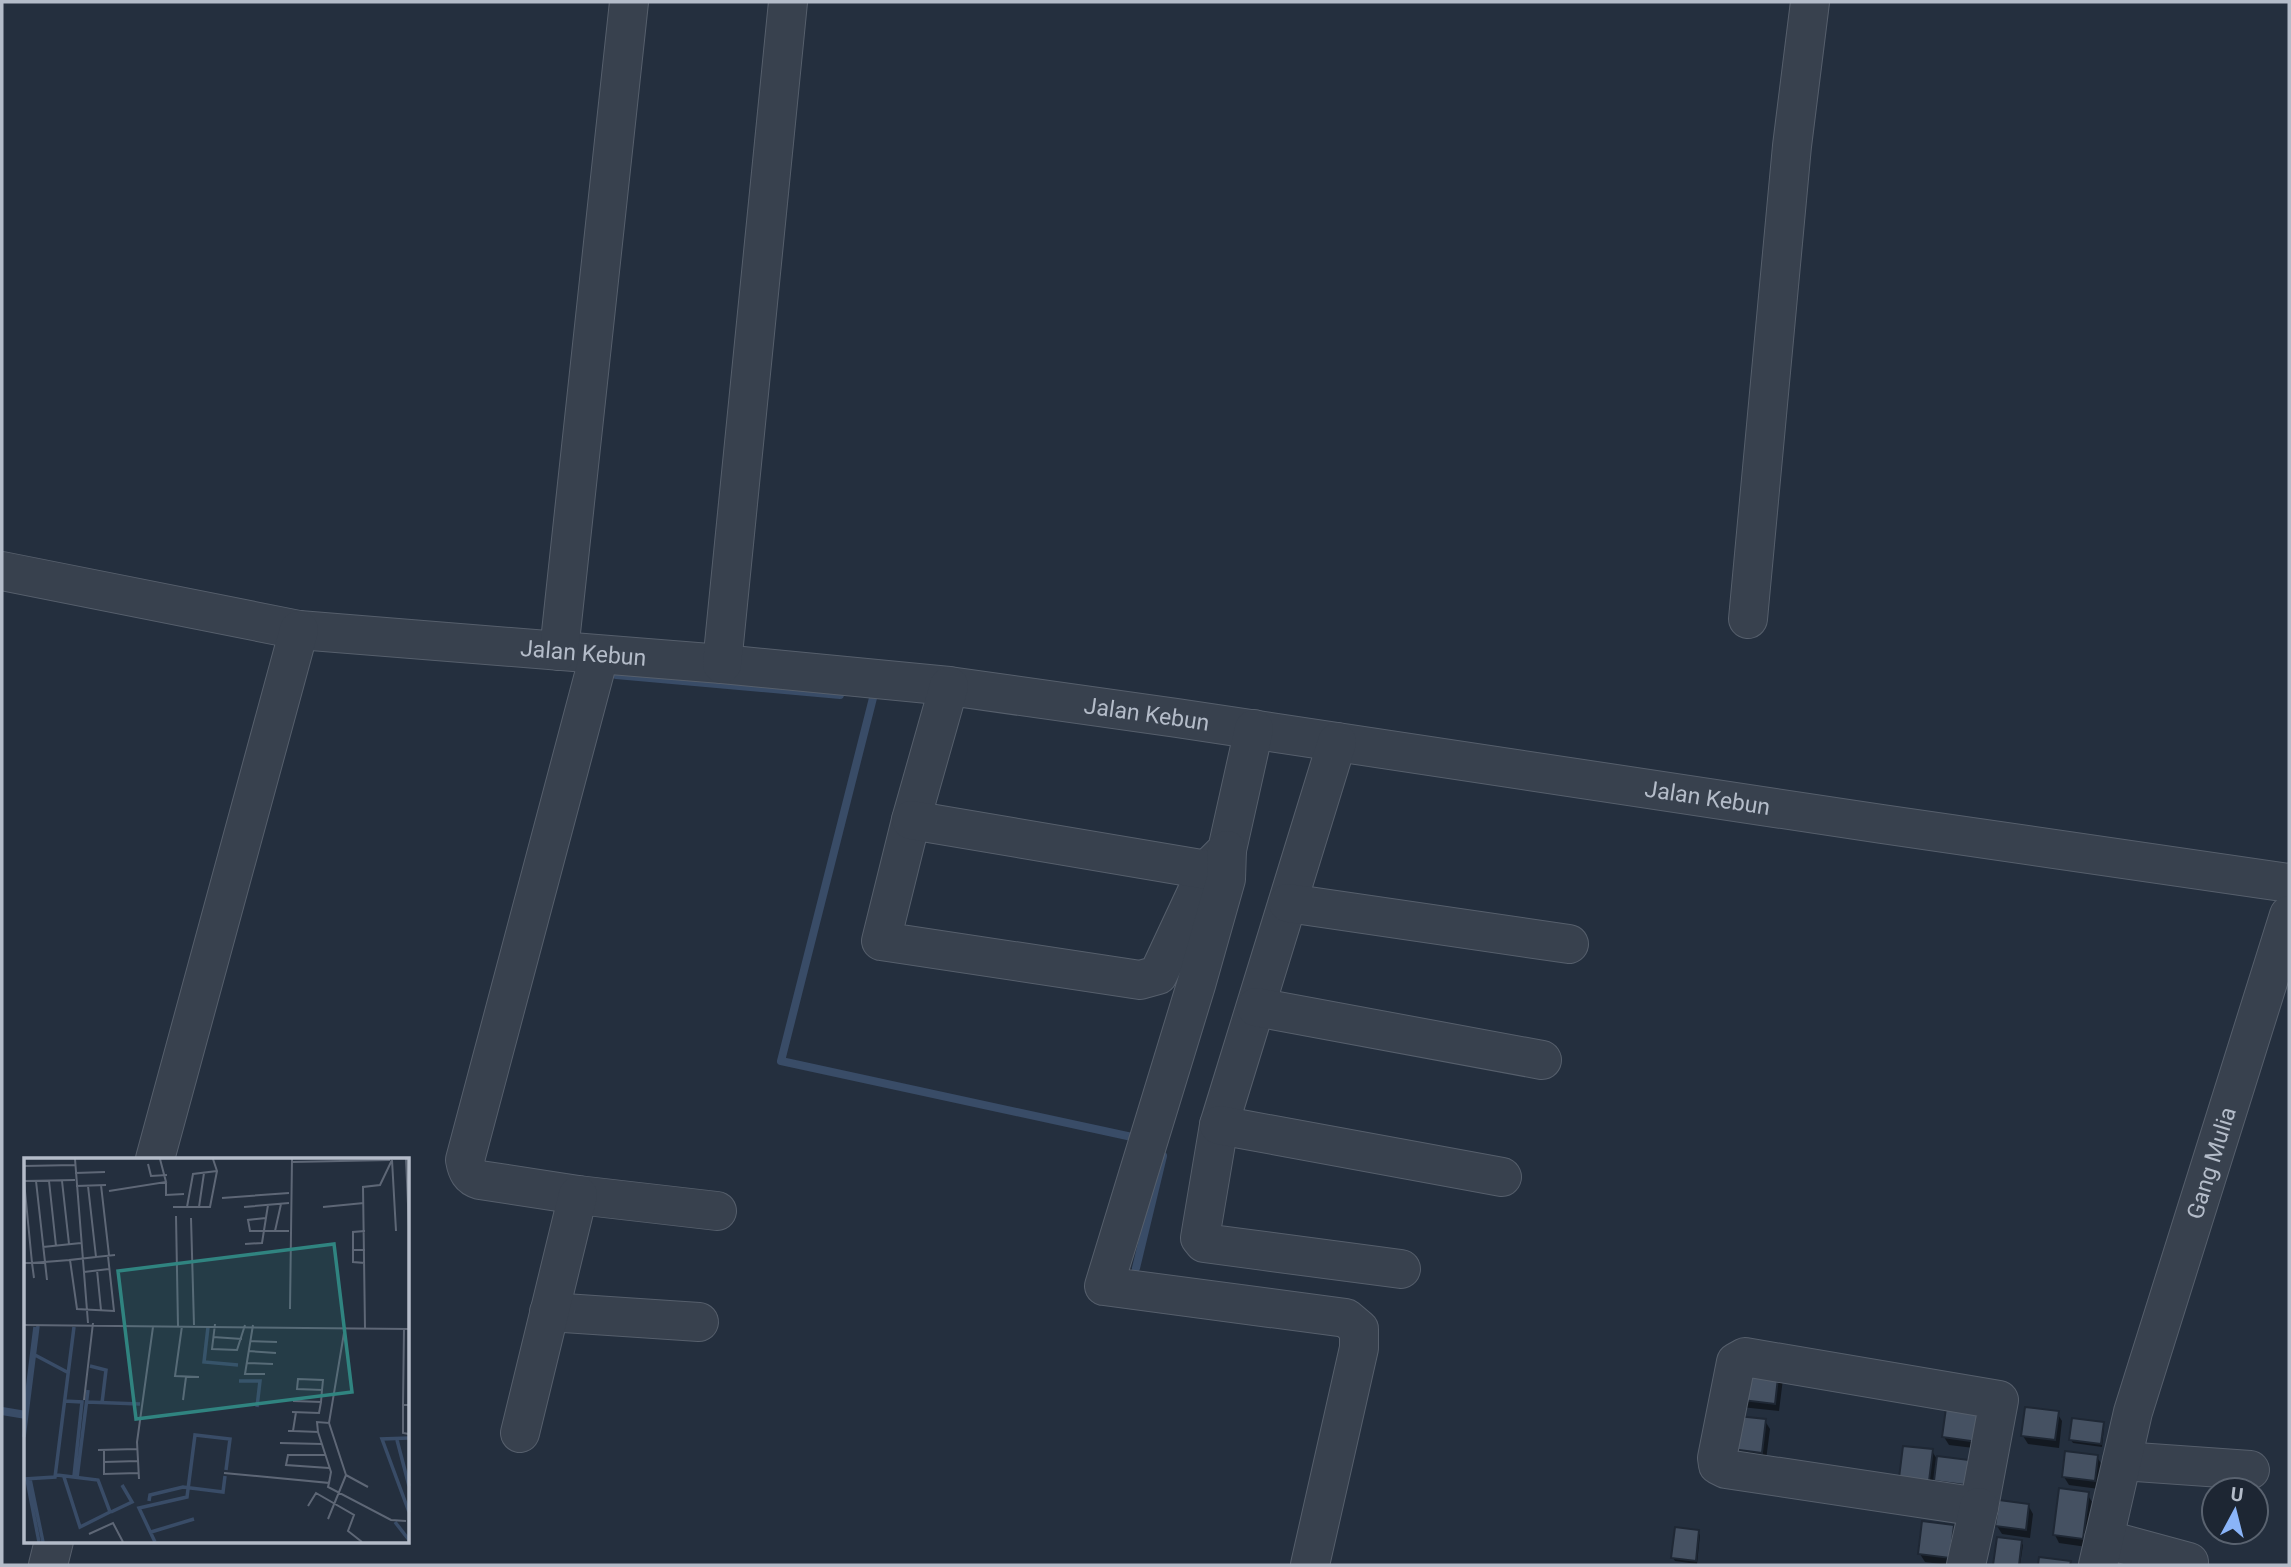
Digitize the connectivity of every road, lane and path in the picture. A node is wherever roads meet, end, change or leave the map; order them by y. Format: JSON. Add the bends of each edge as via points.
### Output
{"nodes":[{"id":1,"x":629,"y":2,"type":"edge"},
{"id":2,"x":788,"y":2,"type":"edge"},
{"id":3,"x":1810,"y":2,"type":"edge"},
{"id":4,"x":2,"y":571,"type":"edge"},
{"id":5,"x":1748,"y":619,"type":"dead end"},
{"id":6,"x":299,"y":630,"type":"junction"},
{"id":7,"x":559,"y":651,"type":"junction"},
{"id":8,"x":599,"y":656,"type":"junction"},
{"id":9,"x":722,"y":664,"type":"junction"},
{"id":10,"x":949,"y":686,"type":"junction"},
{"id":11,"x":1254,"y":729,"type":"junction"},
{"id":12,"x":1337,"y":742,"type":"junction"},
{"id":13,"x":911,"y":820,"type":"junction"},
{"id":14,"x":1217,"y":860,"type":"junction"},
{"id":15,"x":2289,"y":883,"type":"edge"},
{"id":16,"x":1288,"y":904,"type":"junction"},
{"id":17,"x":2289,"y":915,"type":"edge"},
{"id":18,"x":1569,"y":944,"type":"dead end"},
{"id":19,"x":1256,"y":1007,"type":"junction"},
{"id":20,"x":1542,"y":1060,"type":"dead end"},
{"id":21,"x":1219,"y":1125,"type":"junction"},
{"id":22,"x":155,"y":1158,"type":"edge"},
{"id":23,"x":1502,"y":1177,"type":"dead end"},
{"id":24,"x":578,"y":1195,"type":"junction"},
{"id":25,"x":717,"y":1211,"type":"dead end"},
{"id":26,"x":1401,"y":1269,"type":"dead end"},
{"id":27,"x":548,"y":1312,"type":"junction"},
{"id":28,"x":699,"y":1322,"type":"dead end"},
{"id":29,"x":520,"y":1433,"type":"dead end"},
{"id":30,"x":2122,"y":1461,"type":"junction"},
{"id":31,"x":2250,"y":1470,"type":"dead end"},
{"id":32,"x":1979,"y":1507,"type":"junction"},
{"id":33,"x":54,"y":1542,"type":"edge"},
{"id":34,"x":2101,"y":1552,"type":"edge"},
{"id":35,"x":2189,"y":1562,"type":"dead end"},
{"id":36,"x":48,"y":1565,"type":"edge"},
{"id":37,"x":1310,"y":1565,"type":"edge"},
{"id":38,"x":1966,"y":1565,"type":"edge"}],
"edges":[{"from":1,"to":7,"type":"street"},
{"from":2,"to":9,"type":"street"},
{"from":3,"to":5,"type":"street","via":[[1790,160]]},
{"from":4,"to":6,"type":"street","name":"Jalan Kebun"},
{"from":6,"to":7,"type":"street","name":"Jalan Kebun"},
{"from":6,"to":22,"type":"street"},
{"from":7,"to":8,"type":"street","name":"Jalan Kebun"},
{"from":8,"to":9,"type":"street","name":"Jalan Kebun"},
{"from":8,"to":24,"type":"street","via":[[466,1160],[473,1178]]},
{"from":9,"to":10,"type":"street","name":"Jalan Kebun"},
{"from":10,"to":11,"type":"street","name":"Jalan Kebun"},
{"from":10,"to":13,"type":"street"},
{"from":11,"to":12,"type":"street","name":"Jalan Kebun"},
{"from":11,"to":14,"type":"street"},
{"from":12,"to":15,"type":"street","name":"Jalan Kebun"},
{"from":12,"to":16,"type":"street"},
{"from":13,"to":14,"type":"street"},
{"from":13,"to":14,"type":"street","via":[[881,942],[1140,980],[1158,975]]},
{"from":14,"to":37,"type":"street","via":[[1226,879],[1104,1286],[1346,1318],[1359,1329],[1359,1348]]},
{"from":16,"to":18,"type":"street"},
{"from":16,"to":19,"type":"street"},
{"from":17,"to":30,"type":"street","name":"Gang Mulia","via":[[2133,1412]]},
{"from":19,"to":20,"type":"street"},
{"from":19,"to":21,"type":"street"},
{"from":21,"to":23,"type":"street"},
{"from":21,"to":26,"type":"street","via":[[1199,1231],[1204,1243]]},
{"from":24,"to":25,"type":"street"},
{"from":24,"to":27,"type":"street"},
{"from":27,"to":28,"type":"street"},
{"from":27,"to":29,"type":"street"},
{"from":30,"to":31,"type":"street"},
{"from":30,"to":34,"type":"street","name":"Gang Mulia"},
{"from":32,"to":32,"type":"street","via":[[1999,1400],[1745,1357],[1736,1362],[1718,1465]]},
{"from":32,"to":38,"type":"street"},
{"from":33,"to":36,"type":"street"},
{"from":34,"to":35,"type":"street"}]}
